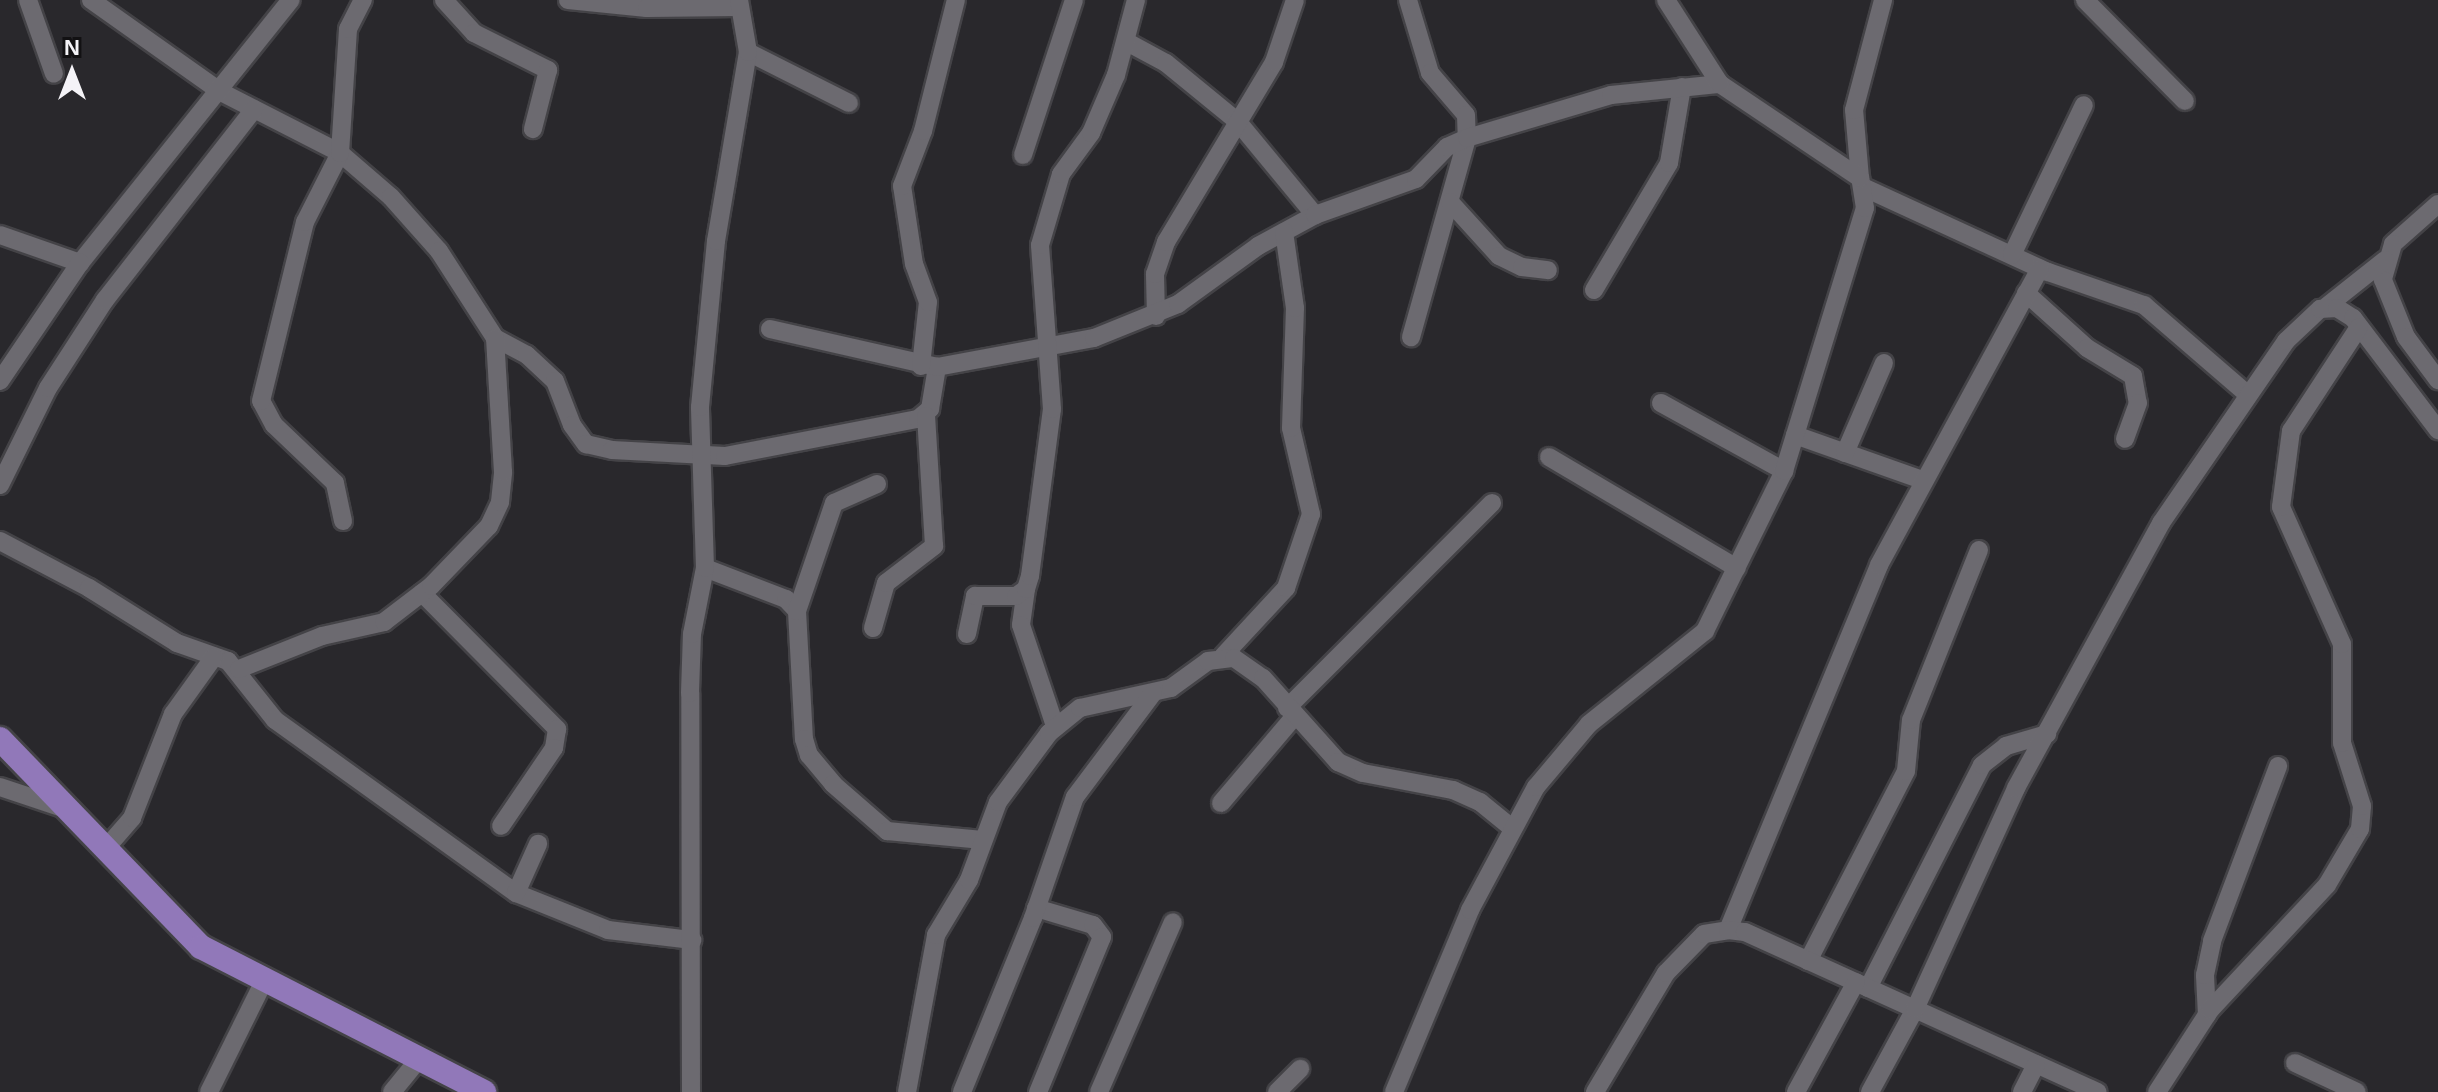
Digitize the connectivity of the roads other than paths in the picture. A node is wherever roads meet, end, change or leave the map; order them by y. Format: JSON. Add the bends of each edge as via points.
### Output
{"nodes":[{"id":1,"x":28,"y":0,"type":"edge"},
{"id":2,"x":91,"y":0,"type":"edge"},
{"id":3,"x":291,"y":0,"type":"edge"},
{"id":4,"x":363,"y":0,"type":"edge"},
{"id":5,"x":444,"y":0,"type":"edge"},
{"id":6,"x":568,"y":0,"type":"edge"},
{"id":7,"x":956,"y":0,"type":"edge"},
{"id":8,"x":1074,"y":0,"type":"edge"},
{"id":9,"x":1136,"y":0,"type":"edge"},
{"id":10,"x":1295,"y":0,"type":"edge"},
{"id":11,"x":1408,"y":0,"type":"edge"},
{"id":12,"x":1666,"y":0,"type":"edge"},
{"id":13,"x":1883,"y":0,"type":"edge"},
{"id":14,"x":2085,"y":0,"type":"edge"},
{"id":15,"x":739,"y":3,"type":"edge"},
{"id":16,"x":1127,"y":42,"type":"junction"},
{"id":17,"x":748,"y":52,"type":"junction"},
{"id":18,"x":54,"y":74,"type":"dead end"},
{"id":19,"x":1720,"y":84,"type":"junction"},
{"id":20,"x":1682,"y":87,"type":"junction"},
{"id":21,"x":221,"y":92,"type":"junction"},
{"id":22,"x":2185,"y":101,"type":"dead end"},
{"id":23,"x":849,"y":103,"type":"dead end"},
{"id":24,"x":2084,"y":105,"type":"dead end"},
{"id":25,"x":254,"y":109,"type":"junction"},
{"id":26,"x":1238,"y":122,"type":"junction"},
{"id":27,"x":533,"y":129,"type":"dead end"},
{"id":28,"x":1467,"y":138,"type":"junction"},
{"id":29,"x":340,"y":153,"type":"junction"},
{"id":30,"x":1023,"y":155,"type":"dead end"},
{"id":31,"x":1863,"y":183,"type":"junction"},
{"id":32,"x":1450,"y":202,"type":"junction"},
{"id":33,"x":2438,"y":204,"type":"edge"},
{"id":34,"x":1315,"y":215,"type":"junction"},
{"id":35,"x":1284,"y":232,"type":"junction"},
{"id":36,"x":0,"y":235,"type":"edge"},
{"id":37,"x":2012,"y":255,"type":"junction"},
{"id":38,"x":2385,"y":260,"type":"junction"},
{"id":39,"x":80,"y":263,"type":"junction"},
{"id":40,"x":2040,"y":269,"type":"junction"},
{"id":41,"x":1548,"y":270,"type":"dead end"},
{"id":42,"x":1594,"y":290,"type":"dead end"},
{"id":43,"x":2026,"y":293,"type":"junction"},
{"id":44,"x":2327,"y":306,"type":"junction"},
{"id":45,"x":1156,"y":316,"type":"junction"},
{"id":46,"x":2359,"y":327,"type":"junction"},
{"id":47,"x":770,"y":329,"type":"dead end"},
{"id":48,"x":1411,"y":337,"type":"dead end"},
{"id":49,"x":495,"y":338,"type":"junction"},
{"id":50,"x":1049,"y":346,"type":"junction"},
{"id":51,"x":1884,"y":363,"type":"dead end"},
{"id":52,"x":929,"y":366,"type":"junction"},
{"id":53,"x":2438,"y":380,"type":"edge"},
{"id":54,"x":0,"y":381,"type":"edge"},
{"id":55,"x":2247,"y":394,"type":"junction"},
{"id":56,"x":1661,"y":403,"type":"dead end"},
{"id":57,"x":926,"y":416,"type":"junction"},
{"id":58,"x":2438,"y":430,"type":"edge"},
{"id":59,"x":1795,"y":435,"type":"junction"},
{"id":60,"x":2125,"y":439,"type":"dead end"},
{"id":61,"x":1845,"y":453,"type":"junction"},
{"id":62,"x":703,"y":457,"type":"junction"},
{"id":63,"x":1549,"y":457,"type":"dead end"},
{"id":64,"x":1784,"y":471,"type":"junction"},
{"id":65,"x":1922,"y":480,"type":"junction"},
{"id":66,"x":877,"y":484,"type":"dead end"},
{"id":67,"x":0,"y":485,"type":"edge"},
{"id":68,"x":1492,"y":503,"type":"dead end"},
{"id":69,"x":343,"y":521,"type":"dead end"},
{"id":70,"x":0,"y":541,"type":"edge"},
{"id":71,"x":1979,"y":550,"type":"dead end"},
{"id":72,"x":705,"y":568,"type":"junction"},
{"id":73,"x":1737,"y":568,"type":"junction"},
{"id":74,"x":1026,"y":589,"type":"junction"},
{"id":75,"x":422,"y":593,"type":"junction"},
{"id":76,"x":797,"y":611,"type":"junction"},
{"id":77,"x":873,"y":628,"type":"dead end"},
{"id":78,"x":967,"y":634,"type":"dead end"},
{"id":79,"x":1223,"y":656,"type":"junction"},
{"id":80,"x":214,"y":657,"type":"junction"},
{"id":81,"x":239,"y":669,"type":"junction"},
{"id":82,"x":1153,"y":693,"type":"junction"},
{"id":83,"x":1291,"y":712,"type":"junction"},
{"id":84,"x":1055,"y":726,"type":"junction"},
{"id":85,"x":2047,"y":734,"type":"junction"},
{"id":86,"x":0,"y":739,"type":"edge"},
{"id":87,"x":2278,"y":766,"type":"dead end"},
{"id":88,"x":0,"y":787,"type":"edge"},
{"id":89,"x":1221,"y":803,"type":"dead end"},
{"id":90,"x":71,"y":811,"type":"junction"},
{"id":91,"x":501,"y":826,"type":"dead end"},
{"id":92,"x":1511,"y":827,"type":"junction"},
{"id":93,"x":983,"y":840,"type":"junction"},
{"id":94,"x":538,"y":844,"type":"dead end"},
{"id":95,"x":106,"y":848,"type":"junction"},
{"id":96,"x":516,"y":893,"type":"junction"},
{"id":97,"x":1036,"y":908,"type":"junction"},
{"id":98,"x":1173,"y":922,"type":"dead end"},
{"id":99,"x":1728,"y":930,"type":"junction"},
{"id":100,"x":692,"y":940,"type":"junction"},
{"id":101,"x":1808,"y":961,"type":"junction"},
{"id":102,"x":264,"y":981,"type":"junction"},
{"id":103,"x":1862,"y":985,"type":"junction"},
{"id":104,"x":1915,"y":1009,"type":"junction"},
{"id":105,"x":2207,"y":1015,"type":"junction"},
{"id":106,"x":419,"y":1059,"type":"junction"},
{"id":107,"x":2295,"y":1063,"type":"dead end"},
{"id":108,"x":2036,"y":1064,"type":"junction"},
{"id":109,"x":1300,"y":1069,"type":"dead end"},
{"id":110,"x":209,"y":1092,"type":"edge"},
{"id":111,"x":392,"y":1092,"type":"edge"},
{"id":112,"x":484,"y":1092,"type":"edge"},
{"id":113,"x":691,"y":1092,"type":"edge"},
{"id":114,"x":907,"y":1092,"type":"edge"},
{"id":115,"x":962,"y":1092,"type":"edge"},
{"id":116,"x":1038,"y":1092,"type":"edge"},
{"id":117,"x":1099,"y":1092,"type":"edge"},
{"id":118,"x":1277,"y":1092,"type":"edge"},
{"id":119,"x":1394,"y":1092,"type":"edge"},
{"id":120,"x":1595,"y":1092,"type":"edge"},
{"id":121,"x":1796,"y":1092,"type":"edge"},
{"id":122,"x":1870,"y":1092,"type":"edge"},
{"id":123,"x":2022,"y":1092,"type":"edge"},
{"id":124,"x":2097,"y":1092,"type":"edge"},
{"id":125,"x":2157,"y":1092,"type":"edge"},
{"id":126,"x":2357,"y":1092,"type":"edge"}],
"edges":[{"from":1,"to":18,"type":"street"},
{"from":2,"to":21,"type":"street"},
{"from":3,"to":21,"type":"street"},
{"from":4,"to":29,"type":"street","via":[[348,29]]},
{"from":5,"to":27,"type":"street","via":[[474,33],[548,70]]},
{"from":6,"to":15,"type":"street","via":[[647,8]]},
{"from":7,"to":52,"type":"street","via":[[923,131],[902,186],[914,264],[928,302]]},
{"from":8,"to":30,"type":"street"},
{"from":9,"to":16,"type":"street"},
{"from":10,"to":26,"type":"street","via":[[1274,62]]},
{"from":11,"to":28,"type":"street","via":[[1430,73],[1466,115]]},
{"from":12,"to":19,"type":"street"},
{"from":13,"to":31,"type":"street","via":[[1854,110]]},
{"from":14,"to":22,"type":"street"},
{"from":15,"to":17,"type":"street"},
{"from":16,"to":26,"type":"street","via":[[1166,63]]},
{"from":16,"to":50,"type":"street","via":[[1091,133],[1061,174],[1040,245]]},
{"from":17,"to":23,"type":"street"},
{"from":17,"to":62,"type":"street","via":[[716,241],[700,407]]},
{"from":19,"to":20,"type":"street"},
{"from":19,"to":31,"type":"street"},
{"from":20,"to":28,"type":"street","via":[[1611,95]]},
{"from":20,"to":42,"type":"street","via":[[1669,163]]},
{"from":21,"to":25,"type":"street"},
{"from":21,"to":39,"type":"street"},
{"from":24,"to":37,"type":"street"},
{"from":25,"to":29,"type":"street"},
{"from":25,"to":67,"type":"street","via":[[105,300],[48,388]]},
{"from":26,"to":34,"type":"street"},
{"from":26,"to":45,"type":"street","via":[[1166,242],[1155,274]]},
{"from":28,"to":32,"type":"street"},
{"from":28,"to":34,"type":"street","via":[[1447,147],[1416,179]]},
{"from":29,"to":49,"type":"street","via":[[417,223]]},
{"from":29,"to":69,"type":"street","via":[[305,222],[261,401],[269,418],[335,483]]},
{"from":31,"to":37,"type":"street"},
{"from":31,"to":59,"type":"street","via":[[1865,208]]},
{"from":32,"to":41,"type":"street","via":[[1499,256],[1522,267]]},
{"from":32,"to":48,"type":"street"},
{"from":33,"to":38,"type":"street","via":[[2393,244]]},
{"from":34,"to":35,"type":"street"},
{"from":35,"to":45,"type":"street"},
{"from":35,"to":79,"type":"street","via":[[1295,308],[1291,428],[1311,514],[1286,588]]},
{"from":36,"to":39,"type":"street"},
{"from":37,"to":40,"type":"street"},
{"from":38,"to":44,"type":"street"},
{"from":38,"to":53,"type":"street","via":[[2389,302],[2406,337]]},
{"from":39,"to":54,"type":"street"},
{"from":40,"to":43,"type":"street"},
{"from":40,"to":55,"type":"street","via":[[2144,305]]},
{"from":43,"to":60,"type":"street","via":[[2087,348],[2133,376],[2138,403]]},
{"from":43,"to":65,"type":"street"},
{"from":44,"to":46,"type":"street","via":[[2345,312]]},
{"from":44,"to":55,"type":"street","via":[[2286,341]]},
{"from":45,"to":50,"type":"street","via":[[1094,338]]},
{"from":46,"to":58,"type":"street"},
{"from":46,"to":105,"type":"street","via":[[2291,431],[2281,507],[2342,644],[2342,743],[2362,806],[2360,829],[2327,885]]},
{"from":47,"to":52,"type":"street"},
{"from":49,"to":62,"type":"street","via":[[550,375],[586,444]]},
{"from":49,"to":75,"type":"street","via":[[500,502],[489,526]]},
{"from":50,"to":52,"type":"street"},
{"from":50,"to":74,"type":"street","via":[[1048,453]]},
{"from":51,"to":61,"type":"street"},
{"from":52,"to":57,"type":"street","via":[[933,400]]},
{"from":55,"to":85,"type":"street","via":[[2161,523]]},
{"from":56,"to":64,"type":"street"},
{"from":57,"to":62,"type":"street","via":[[806,443]]},
{"from":57,"to":77,"type":"street","via":[[934,546],[886,583]]},
{"from":59,"to":61,"type":"street"},
{"from":59,"to":64,"type":"street"},
{"from":61,"to":65,"type":"street"},
{"from":62,"to":72,"type":"street"},
{"from":63,"to":73,"type":"street"},
{"from":64,"to":73,"type":"street"},
{"from":65,"to":99,"type":"street","via":[[1879,565]]},
{"from":66,"to":76,"type":"street","via":[[834,503]]},
{"from":68,"to":83,"type":"street"},
{"from":70,"to":80,"type":"street","via":[[177,643]]},
{"from":71,"to":101,"type":"street","via":[[1911,720],[1906,771]]},
{"from":72,"to":76,"type":"street","via":[[786,599]]},
{"from":72,"to":100,"type":"street","via":[[692,634]]},
{"from":73,"to":92,"type":"street","via":[[1705,631],[1589,724]]},
{"from":74,"to":78,"type":"street","via":[[1016,596],[975,596]]},
{"from":74,"to":84,"type":"street","via":[[1021,625]]},
{"from":75,"to":81,"type":"street","via":[[384,622],[322,636]]},
{"from":75,"to":91,"type":"street","via":[[557,729],[554,748]]},
{"from":76,"to":93,"type":"street","via":[[804,739],[817,765],[887,831]]},
{"from":79,"to":82,"type":"street"},
{"from":79,"to":83,"type":"street","via":[[1249,666]]},
{"from":80,"to":81,"type":"street"},
{"from":80,"to":95,"type":"street","via":[[173,714],[132,818]]},
{"from":81,"to":96,"type":"street","via":[[275,720]]},
{"from":82,"to":84,"type":"street","via":[[1080,708]]},
{"from":82,"to":97,"type":"street","via":[[1075,797]]},
{"from":83,"to":89,"type":"street"},
{"from":83,"to":92,"type":"street","via":[[1338,762],[1363,773],[1453,790],[1480,802]]},
{"from":84,"to":93,"type":"street","via":[[998,802]]},
{"from":85,"to":103,"type":"street","via":[[2006,746],[1982,765]]},
{"from":85,"to":104,"type":"street","via":[[1984,855]]},
{"from":86,"to":90,"type":"main road"},
{"from":87,"to":105,"type":"street","via":[[2212,941],[2205,975]]},
{"from":88,"to":90,"type":"street"},
{"from":90,"to":95,"type":"main road"},
{"from":92,"to":119,"type":"street"},
{"from":93,"to":114,"type":"street","via":[[969,880],[936,935]]},
{"from":94,"to":96,"type":"street"},
{"from":95,"to":102,"type":"main road","via":[[184,934]]},
{"from":96,"to":100,"type":"street","via":[[608,930]]},
{"from":97,"to":115,"type":"street"},
{"from":97,"to":116,"type":"street","via":[[1093,925],[1102,937]]},
{"from":98,"to":117,"type":"street"},
{"from":99,"to":101,"type":"street","via":[[1745,932]]},
{"from":99,"to":120,"type":"street","via":[[1704,934],[1666,973]]},
{"from":100,"to":113,"type":"street"},
{"from":101,"to":103,"type":"street"},
{"from":102,"to":106,"type":"main road"},
{"from":102,"to":110,"type":"street"},
{"from":103,"to":104,"type":"street"},
{"from":103,"to":121,"type":"street"},
{"from":104,"to":108,"type":"street"},
{"from":104,"to":122,"type":"street"},
{"from":105,"to":125,"type":"street"},
{"from":106,"to":111,"type":"street"},
{"from":106,"to":112,"type":"main road"},
{"from":107,"to":126,"type":"street"},
{"from":108,"to":123,"type":"street"},
{"from":108,"to":124,"type":"street"},
{"from":109,"to":118,"type":"street"}]}
